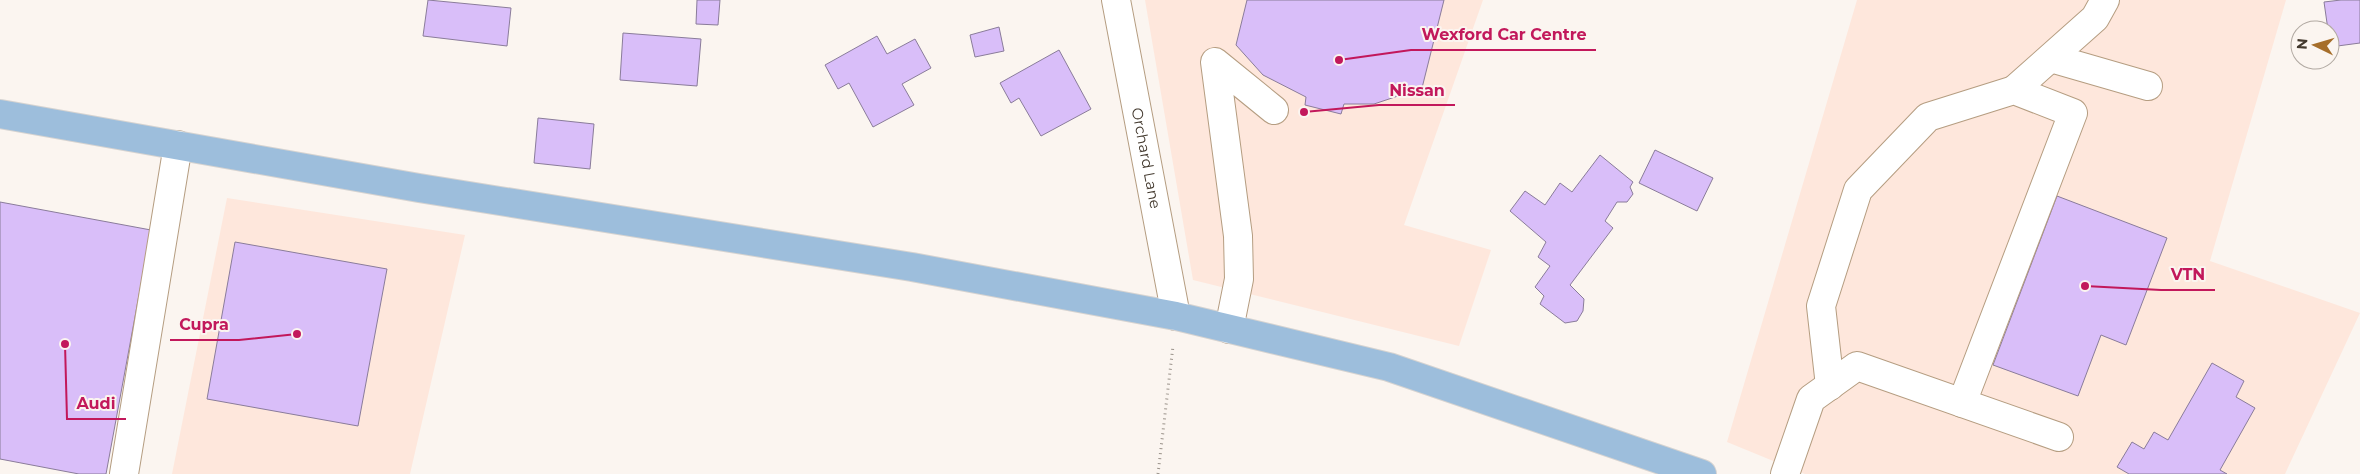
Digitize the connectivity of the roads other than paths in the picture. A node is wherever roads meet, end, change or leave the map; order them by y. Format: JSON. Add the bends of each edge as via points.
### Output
{"nodes":[{"id":1,"x":1116,"y":0,"type":"edge"},
{"id":2,"x":2105,"y":0,"type":"edge"},
{"id":3,"x":2051,"y":58,"type":"junction"},
{"id":4,"x":2148,"y":86,"type":"dead end"},
{"id":5,"x":2014,"y":90,"type":"junction"},
{"id":6,"x":1274,"y":110,"type":"dead end"},
{"id":7,"x":0,"y":114,"type":"edge"},
{"id":8,"x":178,"y":145,"type":"junction"},
{"id":9,"x":1176,"y":316,"type":"junction"},
{"id":10,"x":1229,"y":329,"type":"junction"},
{"id":11,"x":1830,"y":386,"type":"junction"},
{"id":12,"x":1962,"y":403,"type":"junction"},
{"id":13,"x":2059,"y":437,"type":"dead end"},
{"id":14,"x":124,"y":474,"type":"edge"},
{"id":15,"x":1702,"y":474,"type":"edge"},
{"id":16,"x":1785,"y":474,"type":"edge"}],
"edges":[{"from":1,"to":9,"type":"street","name":"Orchard Lane"},
{"from":2,"to":3,"type":"street","via":[[2095,18]]},
{"from":3,"to":4,"type":"street"},
{"from":3,"to":5,"type":"street"},
{"from":5,"to":11,"type":"street","via":[[1928,117],[1858,190],[1822,306]]},
{"from":5,"to":12,"type":"street","via":[[2073,113]]},
{"from":6,"to":10,"type":"street","via":[[1214,62],[1238,236],[1239,279]]},
{"from":7,"to":8,"type":"main road"},
{"from":8,"to":9,"type":"main road","via":[[419,188],[903,265]]},
{"from":8,"to":14,"type":"street"},
{"from":9,"to":10,"type":"main road"},
{"from":10,"to":15,"type":"main road","via":[[1389,367]]},
{"from":11,"to":12,"type":"street","via":[[1857,366]]},
{"from":11,"to":16,"type":"street","via":[[1811,399]]},
{"from":12,"to":13,"type":"street"}]}
